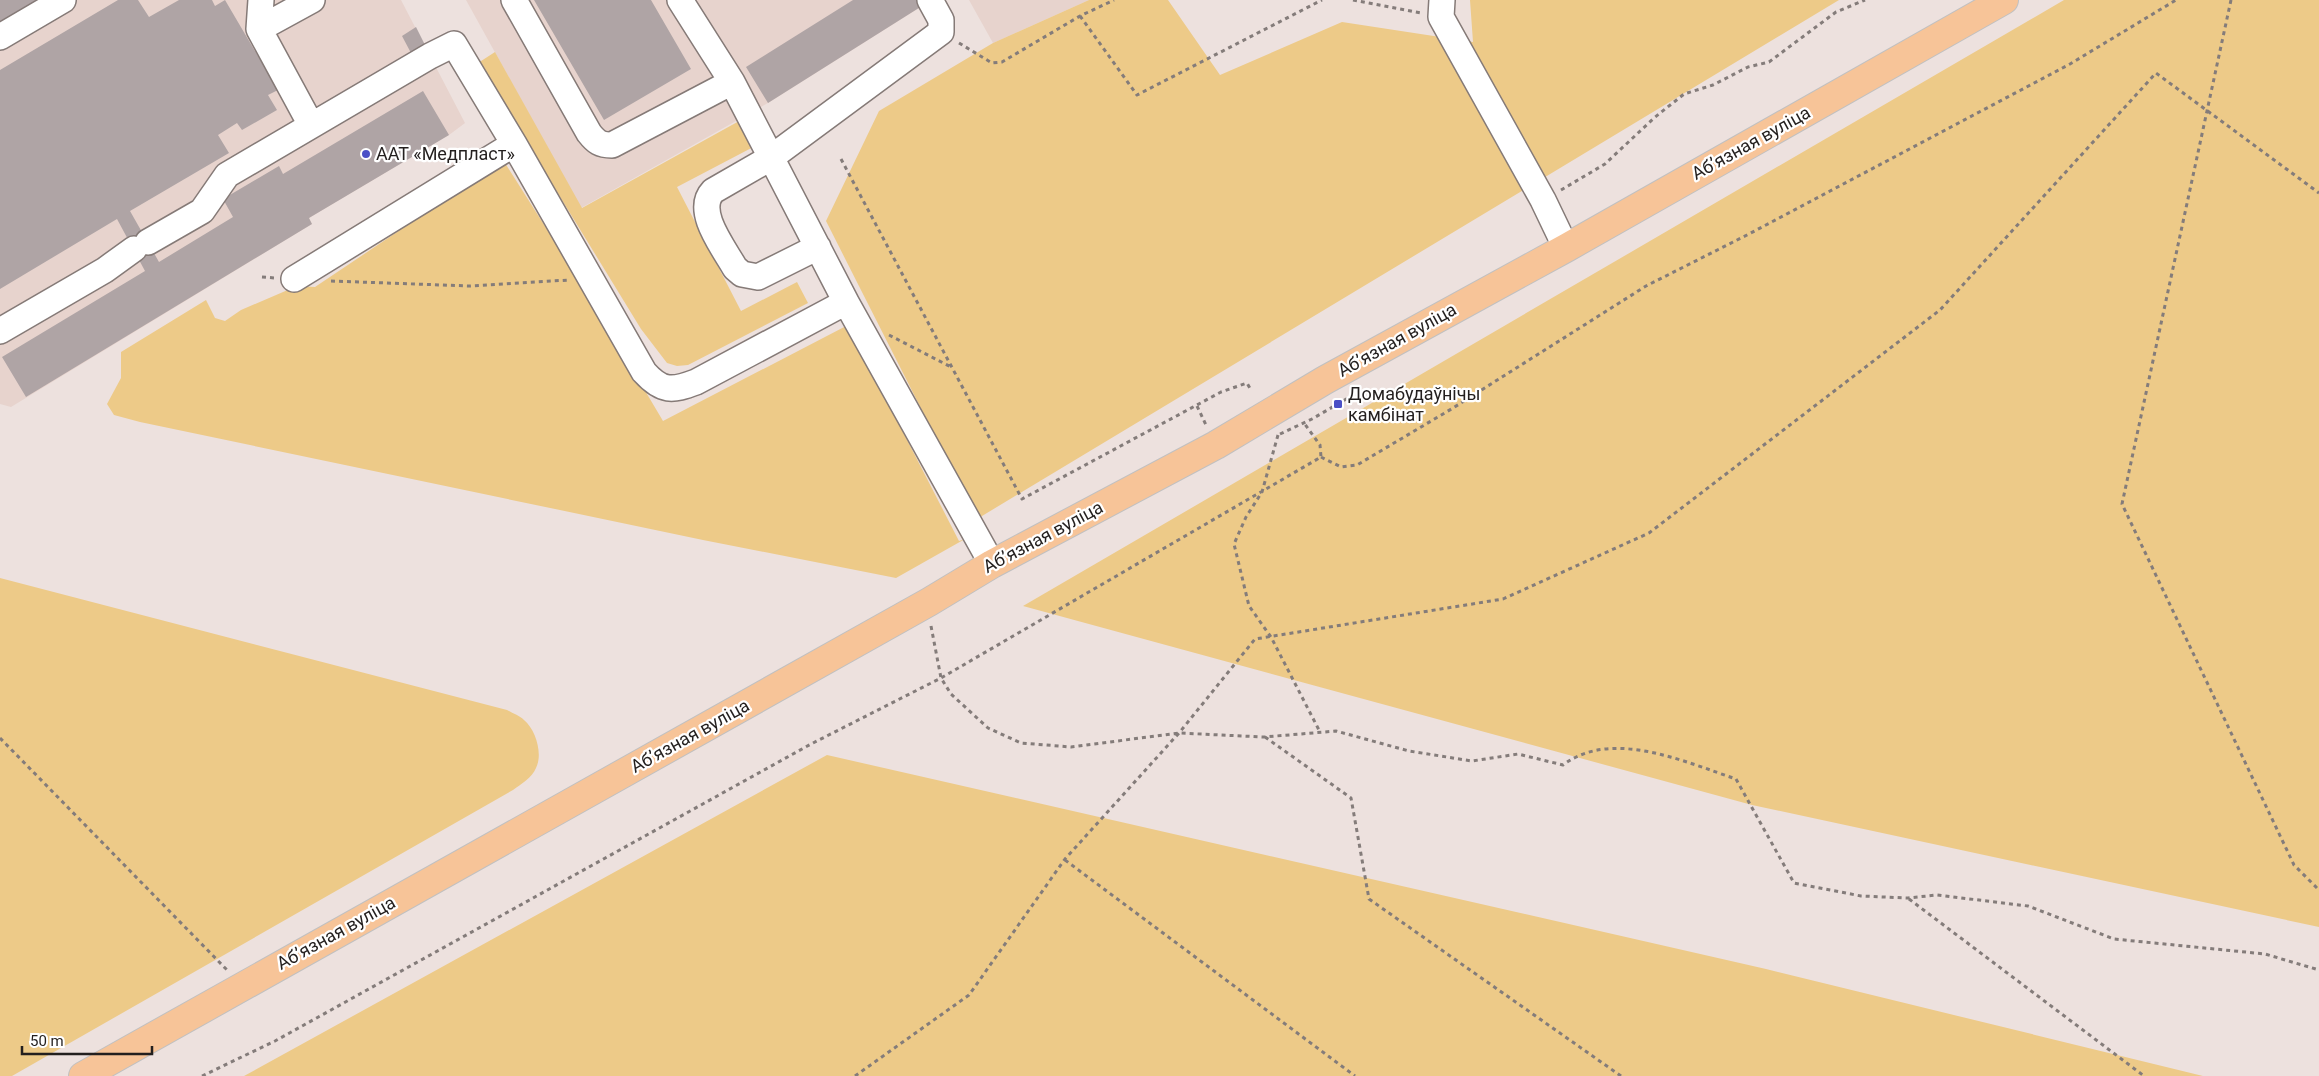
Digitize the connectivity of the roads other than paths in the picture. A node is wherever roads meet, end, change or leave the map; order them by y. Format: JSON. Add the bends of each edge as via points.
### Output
{"nodes":[{"id":1,"x":63,"y":0,"type":"edge"},
{"id":2,"x":261,"y":0,"type":"edge"},
{"id":3,"x":312,"y":0,"type":"edge"},
{"id":4,"x":514,"y":0,"type":"edge"},
{"id":5,"x":680,"y":0,"type":"edge"},
{"id":6,"x":930,"y":0,"type":"edge"},
{"id":7,"x":2004,"y":0,"type":"edge"},
{"id":8,"x":1442,"y":9,"type":"edge"},
{"id":9,"x":259,"y":29,"type":"junction"},
{"id":10,"x":0,"y":38,"type":"edge"},
{"id":11,"x":732,"y":82,"type":"junction"},
{"id":12,"x":311,"y":125,"type":"junction"},
{"id":13,"x":514,"y":144,"type":"junction"},
{"id":14,"x":772,"y":157,"type":"junction"},
{"id":15,"x":818,"y":248,"type":"junction"},
{"id":16,"x":1566,"y":248,"type":"junction"},
{"id":17,"x":294,"y":280,"type":"road end"},
{"id":18,"x":850,"y":310,"type":"junction"},
{"id":19,"x":0,"y":331,"type":"edge"},
{"id":20,"x":992,"y":564,"type":"junction"},
{"id":21,"x":83,"y":1076,"type":"edge"}],
"edges":[{"from":1,"to":10,"type":"lane"},
{"from":2,"to":9,"type":"lane"},
{"from":3,"to":9,"type":"lane"},
{"from":4,"to":11,"type":"lane","via":[[589,134],[603,145],[612,146]]},
{"from":5,"to":11,"type":"lane"},
{"from":6,"to":14,"type":"lane","via":[[941,20],[941,32]]},
{"from":7,"to":16,"type":"main road","name":"Абʼязная вуліца"},
{"from":8,"to":16,"type":"lane"},
{"from":9,"to":12,"type":"lane"},
{"from":11,"to":14,"type":"lane"},
{"from":12,"to":13,"type":"lane","via":[[454,44]]},
{"from":12,"to":19,"type":"lane","via":[[226,175],[202,212]]},
{"from":13,"to":17,"type":"lane"},
{"from":13,"to":18,"type":"lane","via":[[644,372],[655,384],[671,389],[696,382]]},
{"from":14,"to":15,"type":"lane"},
{"from":14,"to":15,"type":"lane","via":[[713,191],[706,198],[708,219],[742,274],[758,276]]},
{"from":15,"to":18,"type":"lane"},
{"from":16,"to":20,"type":"main road","name":"Абʼязная вуліца","via":[[1325,380],[1216,445]]},
{"from":18,"to":20,"type":"lane"},
{"from":20,"to":21,"type":"main road","name":"Абʼязная вуліца"}]}
